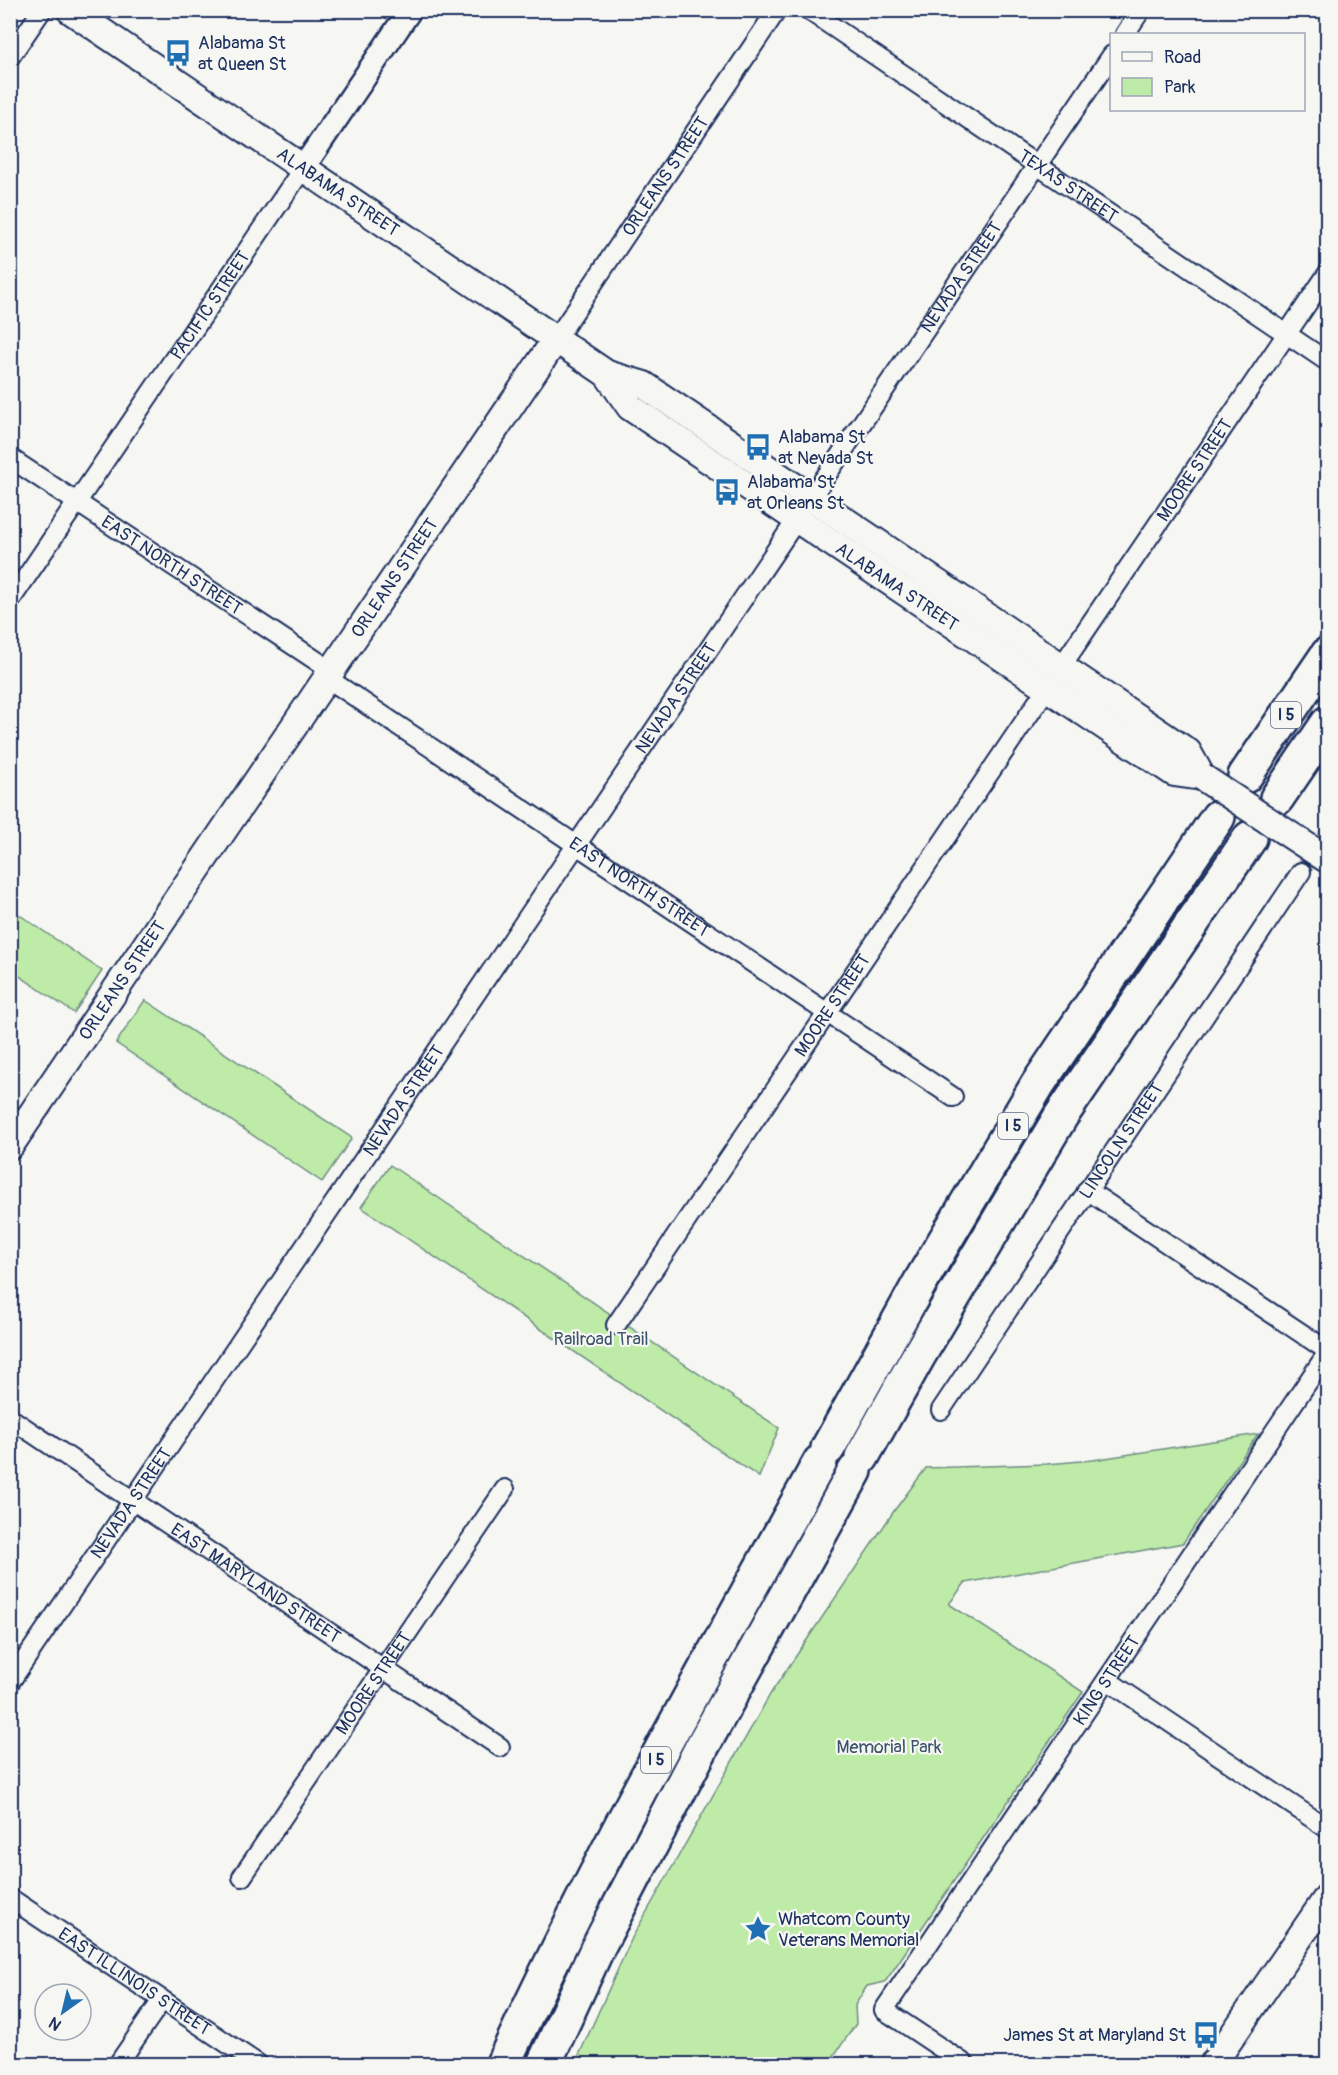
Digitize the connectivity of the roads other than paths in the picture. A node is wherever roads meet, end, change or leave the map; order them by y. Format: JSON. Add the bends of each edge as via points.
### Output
{"nodes":[{"id":1,"x":42,"y":10,"type":"edge"},
{"id":2,"x":70,"y":10,"type":"edge"},
{"id":3,"x":410,"y":10,"type":"edge"},
{"id":4,"x":777,"y":10,"type":"edge"},
{"id":5,"x":808,"y":10,"type":"edge"},
{"id":6,"x":1141,"y":10,"type":"edge"},
{"id":7,"x":1126,"y":33,"type":"edge"},
{"id":8,"x":10,"y":57,"type":"edge"},
{"id":9,"x":1110,"y":58,"type":"edge"},
{"id":10,"x":1036,"y":165,"type":"junction"},
{"id":11,"x":303,"y":168,"type":"junction"},
{"id":12,"x":1328,"y":273,"type":"edge"},
{"id":13,"x":1286,"y":334,"type":"junction"},
{"id":14,"x":556,"y":339,"type":"junction"},
{"id":15,"x":1328,"y":362,"type":"edge"},
{"id":16,"x":10,"y":458,"type":"edge"},
{"id":17,"x":77,"y":502,"type":"junction"},
{"id":18,"x":804,"y":509,"type":"junction"},
{"id":19,"x":10,"y":601,"type":"edge"},
{"id":20,"x":1328,"y":654,"type":"edge"},
{"id":21,"x":1061,"y":667,"type":"junction"},
{"id":22,"x":329,"y":675,"type":"junction"},
{"id":23,"x":1047,"y":688,"type":"junction"},
{"id":24,"x":1328,"y":723,"type":"edge"},
{"id":25,"x":1245,"y":776,"type":"dead end"},
{"id":26,"x":1202,"y":777,"type":"junction"},
{"id":27,"x":1277,"y":798,"type":"dead end"},
{"id":28,"x":1218,"y":817,"type":"dead end"},
{"id":29,"x":1250,"y":838,"type":"dead end"},
{"id":30,"x":577,"y":845,"type":"junction"},
{"id":31,"x":1328,"y":860,"type":"edge"},
{"id":32,"x":1301,"y":872,"type":"tunnel mouth"},
{"id":33,"x":827,"y":1013,"type":"junction"},
{"id":34,"x":953,"y":1097,"type":"dead end"},
{"id":35,"x":10,"y":1146,"type":"edge"},
{"id":36,"x":1087,"y":1190,"type":"junction"},
{"id":37,"x":616,"y":1324,"type":"dead end"},
{"id":38,"x":1328,"y":1352,"type":"edge"},
{"id":39,"x":941,"y":1410,"type":"dead end"},
{"id":40,"x":10,"y":1418,"type":"edge"},
{"id":41,"x":505,"y":1489,"type":"dead end"},
{"id":42,"x":134,"y":1501,"type":"junction"},
{"id":43,"x":383,"y":1669,"type":"junction"},
{"id":44,"x":1107,"y":1680,"type":"junction"},
{"id":45,"x":10,"y":1682,"type":"edge"},
{"id":46,"x":500,"y":1748,"type":"dead end"},
{"id":47,"x":1328,"y":1829,"type":"edge"},
{"id":48,"x":242,"y":1877,"type":"dead end"},
{"id":49,"x":1328,"y":1896,"type":"edge"},
{"id":50,"x":10,"y":1898,"type":"edge"},
{"id":51,"x":162,"y":2000,"type":"junction"},
{"id":52,"x":118,"y":2064,"type":"edge"},
{"id":53,"x":258,"y":2064,"type":"edge"},
{"id":54,"x":503,"y":2064,"type":"edge"},
{"id":55,"x":544,"y":2064,"type":"edge"},
{"id":56,"x":965,"y":2064,"type":"edge"},
{"id":57,"x":1213,"y":2064,"type":"edge"}],
"edges":[{"from":1,"to":8,"type":"street"},
{"from":2,"to":11,"type":"main road","name":"ALABAMA STREET"},
{"from":3,"to":11,"type":"street","name":"PACIFIC STREET"},
{"from":4,"to":14,"type":"street","name":"ORLEANS STREET"},
{"from":5,"to":10,"type":"street","name":"TEXAS STREET"},
{"from":6,"to":7,"type":"street"},
{"from":9,"to":10,"type":"street","name":"NEVADA STREET"},
{"from":10,"to":13,"type":"street","name":"TEXAS STREET"},
{"from":10,"to":18,"type":"street","name":"NEVADA STREET"},
{"from":11,"to":14,"type":"main road","name":"ALABAMA STREET"},
{"from":11,"to":17,"type":"street","name":"PACIFIC STREET"},
{"from":12,"to":13,"type":"street","name":"MOORE STREET"},
{"from":13,"to":15,"type":"street","name":"TEXAS STREET"},
{"from":13,"to":21,"type":"street","name":"MOORE STREET"},
{"from":14,"to":18,"type":"main road","name":"ALABAMA STREET","via":[[608,374],[630,407]]},
{"from":14,"to":22,"type":"main road","name":"ORLEANS STREET"},
{"from":16,"to":17,"type":"street","name":"EAST NORTH STREET"},
{"from":17,"to":19,"type":"street","name":"PACIFIC STREET"},
{"from":17,"to":22,"type":"street","name":"EAST NORTH STREET"},
{"from":18,"to":21,"type":"main road","name":"ALABAMA STREET"},
{"from":18,"to":23,"type":"main road","name":"ALABAMA STREET"},
{"from":18,"to":30,"type":"street","name":"NEVADA STREET"},
{"from":20,"to":25,"type":"highway","number":"I 5"},
{"from":21,"to":26,"type":"main road","name":"ALABAMA STREET","via":[[1188,752]]},
{"from":22,"to":30,"type":"street","name":"EAST NORTH STREET"},
{"from":22,"to":35,"type":"main road","name":"ORLEANS STREET"},
{"from":23,"to":26,"type":"main road","name":"ALABAMA STREET","via":[[1174,773]]},
{"from":23,"to":33,"type":"street","name":"MOORE STREET"},
{"from":24,"to":27,"type":"highway","number":"I 5"},
{"from":26,"to":31,"type":"main road","name":"ALABAMA STREET","bridge":true},
{"from":28,"to":54,"type":"highway","number":"I 5","via":[[1038,1083],[922,1279],[629,1810]]},
{"from":29,"to":55,"type":"highway","number":"I 5","via":[[1061,1116],[920,1354],[703,1745],[598,1947]]},
{"from":30,"to":33,"type":"street","name":"EAST NORTH STREET"},
{"from":30,"to":42,"type":"street","name":"NEVADA STREET"},
{"from":32,"to":36,"type":"street","name":"LINCOLN STREET"},
{"from":33,"to":34,"type":"street","name":"EAST NORTH STREET"},
{"from":33,"to":37,"type":"street","name":"MOORE STREET"},
{"from":36,"to":38,"type":"street"},
{"from":36,"to":39,"type":"street","name":"LINCOLN STREET"},
{"from":38,"to":44,"type":"street","name":"KING STREET"},
{"from":40,"to":42,"type":"street","name":"EAST MARYLAND STREET"},
{"from":41,"to":43,"type":"street","name":"MOORE STREET"},
{"from":42,"to":43,"type":"street","name":"EAST MARYLAND STREET"},
{"from":42,"to":45,"type":"street","name":"NEVADA STREET"},
{"from":43,"to":46,"type":"street","name":"EAST MARYLAND STREET"},
{"from":43,"to":48,"type":"street","name":"MOORE STREET"},
{"from":44,"to":47,"type":"street"},
{"from":44,"to":56,"type":"street","name":"KING STREET","via":[[884,2010]]},
{"from":49,"to":57,"type":"main road"},
{"from":50,"to":51,"type":"street","name":"EAST ILLINOIS STREET"},
{"from":51,"to":52,"type":"street"},
{"from":51,"to":53,"type":"street","name":"EAST ILLINOIS STREET"}]}
